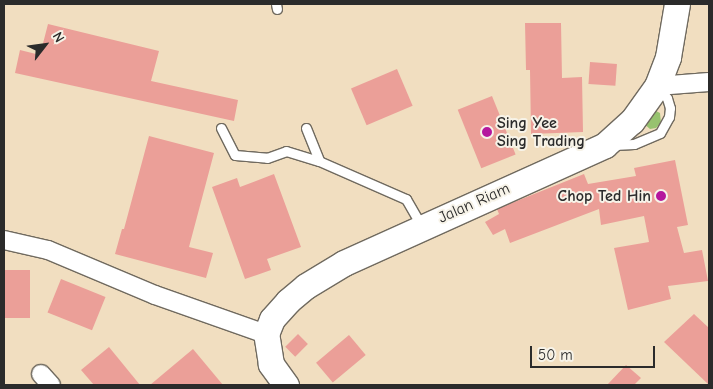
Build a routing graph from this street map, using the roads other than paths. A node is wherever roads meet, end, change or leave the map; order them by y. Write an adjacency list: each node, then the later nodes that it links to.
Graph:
1 (677, 4): 3 (street, Jalan Riam)
2 (709, 82): 3 (street)
3 (657, 86): 7 (street, Jalan Riam)
4 (221, 128): 6 (lane)
5 (306, 128): 6 (lane)
6 (319, 161): 7 (lane)
7 (422, 227): 9 (street, Jalan Riam)
8 (4, 240): 9 (street)
9 (266, 334): 10 (street)
10 (286, 385)

